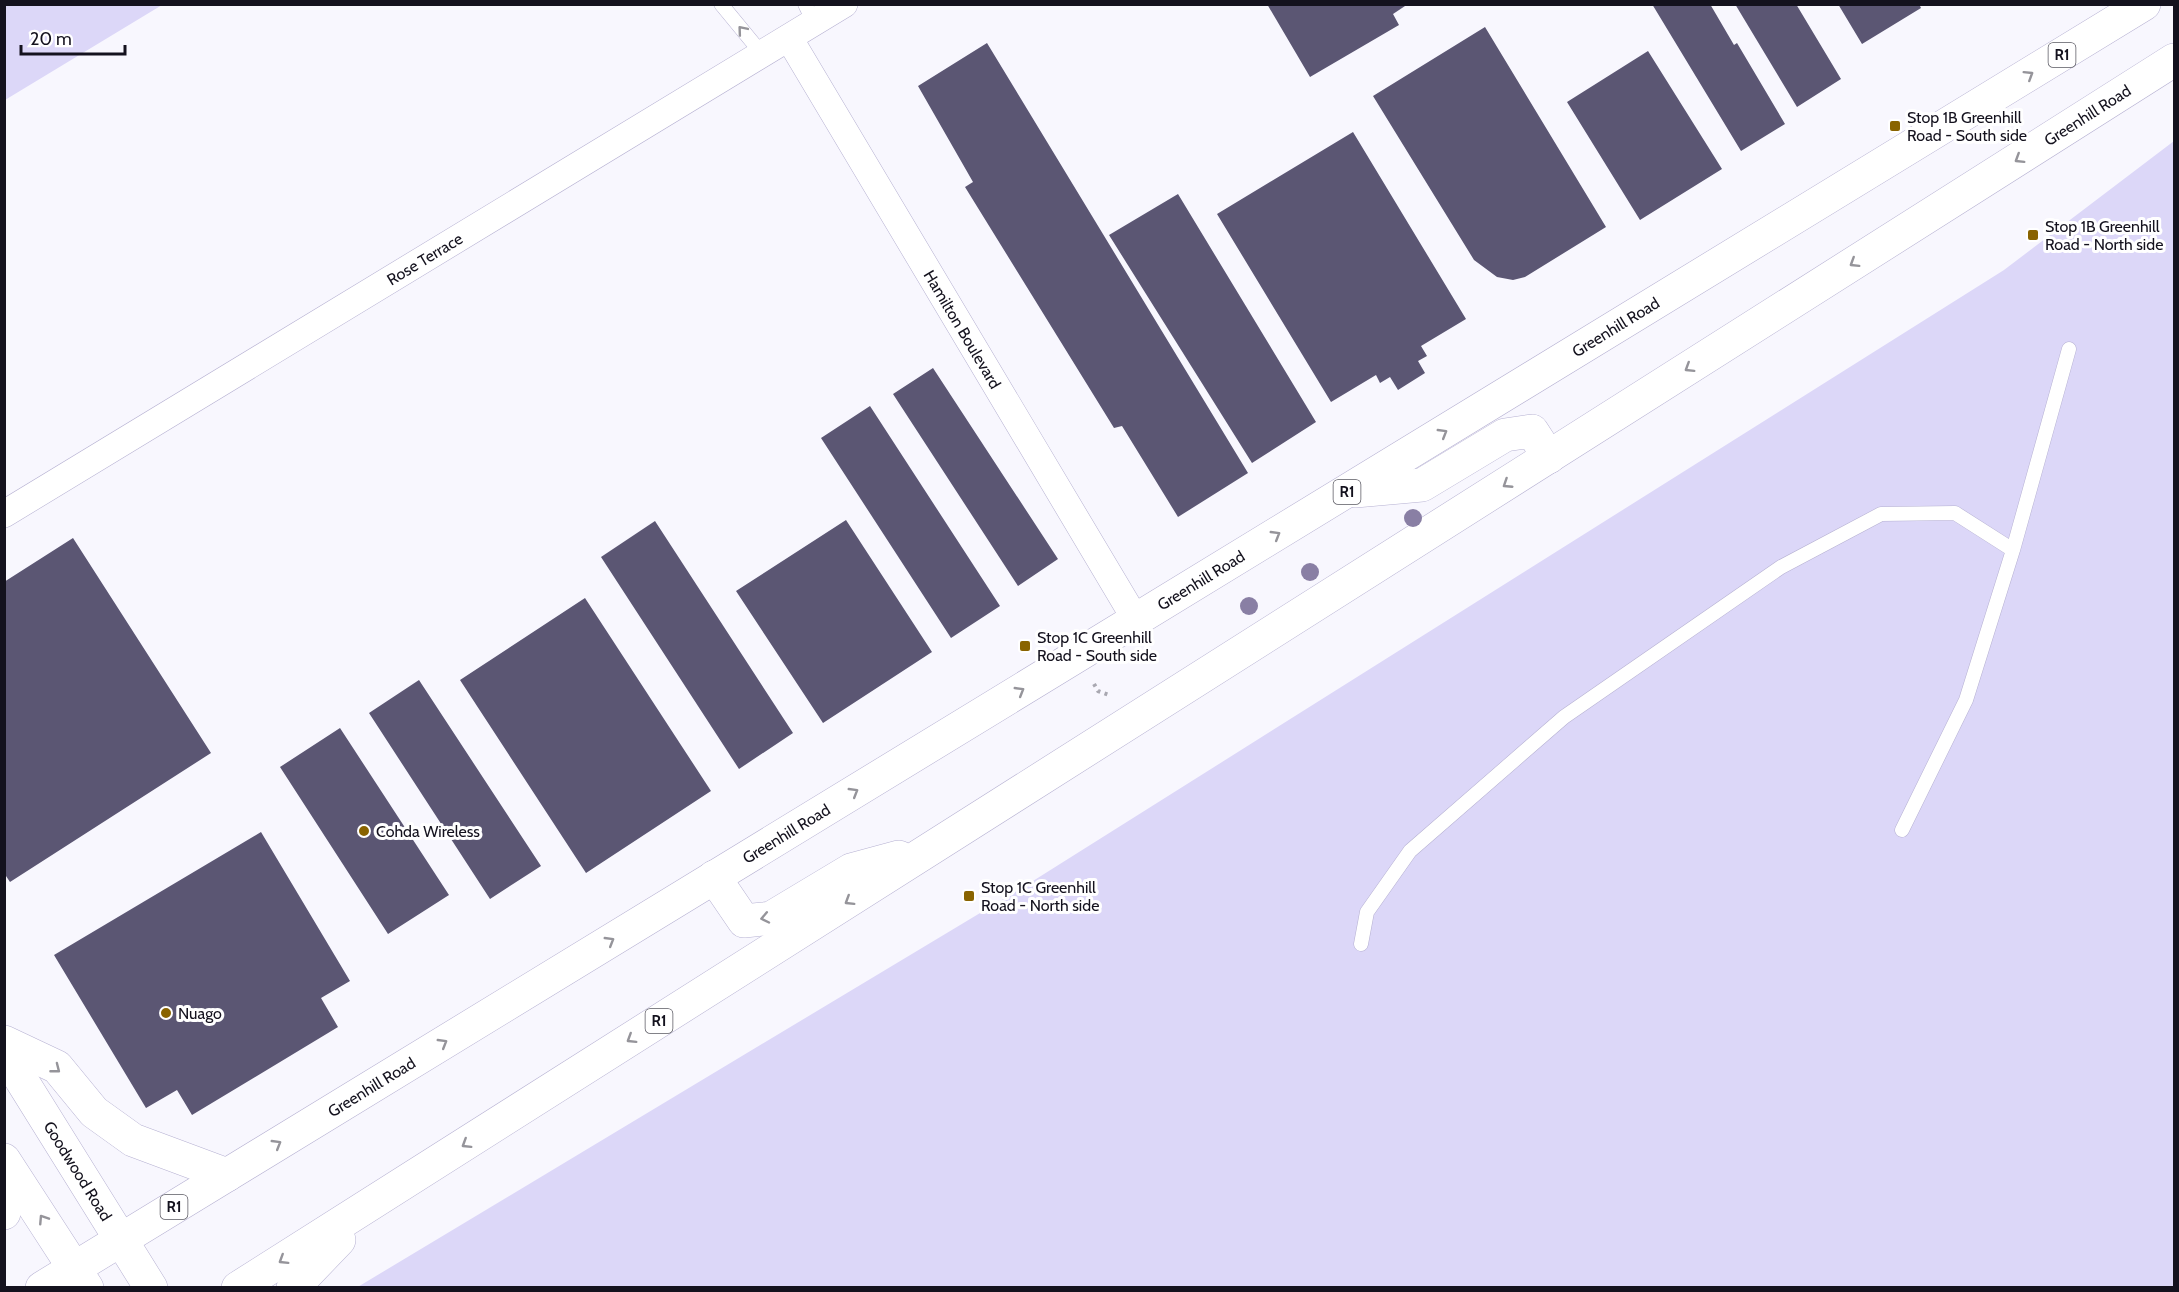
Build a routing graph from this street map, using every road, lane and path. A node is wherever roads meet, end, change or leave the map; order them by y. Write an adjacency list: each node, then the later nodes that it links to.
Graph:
1 (721, 4): 6 (lane, one-way to 1)
2 (844, 4): 4 (street, Rose Terrace)
3 (2144, 4): 10 (main road, Greenhill Road / R1, one-way to 3)
4 (810, 14): 5 (street, Rose Terrace)
5 (789, 38): 6 (street, Rose Terrace); 13 (street, Hamilton Boulevard)
6 (763, 55): 11 (street, Rose Terrace)
7 (2175, 60): 9 (main road, Greenhill Road / R1, one-way to 9)
8 (2069, 348): 12 (lane)
9 (1549, 457): 10 (main road); 15 (main road, Greenhill Road / R1, one-way to 15)
10 (1347, 491): 13 (main road, Greenhill Road / R1, one-way to 10)
11 (4, 514)
12 (2013, 550): 14 (lane); 17 (lane)
13 (1136, 620): 16 (main road, Greenhill Road / R1, one-way to 13)
14 (1902, 830)
15 (933, 847): 16 (main road, one-way to 16); 23 (main road, Greenhill Road / R1, one-way to 23)
16 (714, 877): 21 (main road, Greenhill Road / R1, one-way to 16)
17 (1360, 944)
18 (4, 1042): 21 (main road, one-way to 21)
19 (4, 1052): 25 (main road, Goodwood Road)
20 (4, 1160): 26 (main road, one-way to 20)
21 (227, 1175): 25 (main road, Greenhill Road / R1)
22 (4, 1187): 24 (main road)
23 (386, 1195): 29 (main road, Greenhill Road / R1, one-way to 29); 30 (main road)
24 (4, 1213)
25 (121, 1240): 26 (main road, Greenhill Road / R1); 28 (main road, Goodwood Road)
26 (81, 1278): 27 (main road, Greenhill Road / R1)
27 (42, 1287)
28 (151, 1287)
29 (238, 1287)
30 (293, 1287)

